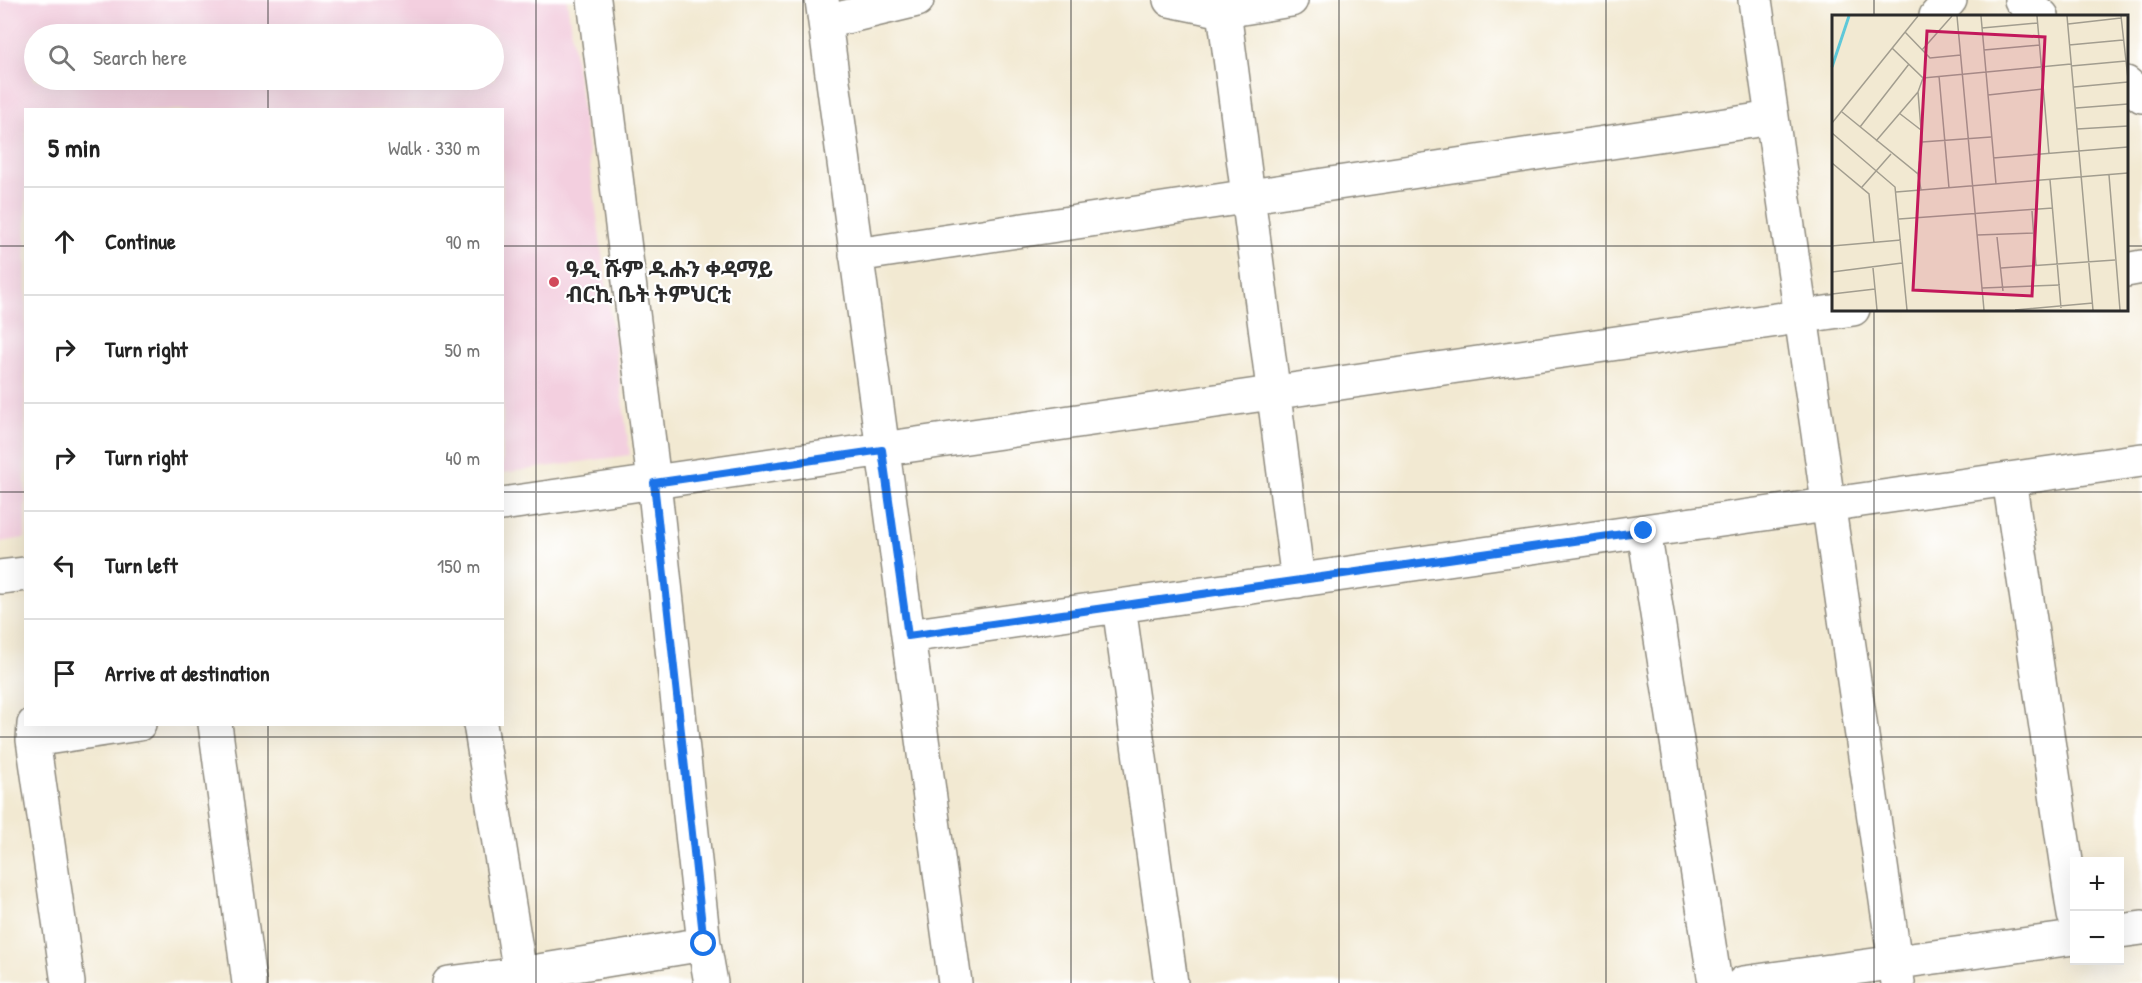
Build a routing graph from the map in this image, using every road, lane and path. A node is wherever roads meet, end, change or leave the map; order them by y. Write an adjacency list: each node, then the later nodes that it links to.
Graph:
1 (594, 0): 25 (street)
2 (916, 0): 8 (street)
3 (1170, 0): 9 (street)
4 (1291, 0): 9 (street)
5 (1755, 0): 14 (street)
6 (1950, 0): 10 (street)
7 (2020, 0): 11 (street)
8 (823, 11): 16 (street)
9 (1224, 11): 15 (street)
10 (1937, 15)
11 (2041, 15)
12 (2127, 83): 13 (street)
13 (2142, 96)
14 (1772, 118): 15 (street); 20 (street)
15 (1248, 196): 16 (street); 21 (street)
16 (856, 255): 22 (street)
17 (2142, 267): 18 (street)
18 (2127, 270)
19 (1846, 310): 20 (street)
20 (1801, 316): 21 (street); 27 (street)
21 (1274, 394): 22 (street); 31 (street)
22 (882, 450): 25 (street); 33 (street)
23 (2142, 460): 24 (street)
24 (2009, 479): 27 (street); 38 (street)
25 (654, 483): 26 (street); 42 (street)
26 (504, 504)
27 (1828, 505): 28 (street); 43 (street)
28 (1644, 531): 31 (street); 51 (street)
29 (24, 574): 30 (street)
30 (0, 577)
31 (1298, 580): 32 (street)
32 (1119, 606): 33 (street); 50 (street)
33 (908, 636): 49 (street)
34 (112, 726): 37 (street)
35 (215, 726): 46 (street)
36 (480, 726): 44 (street)
37 (33, 732): 45 (street)
38 (2073, 911)
39 (2142, 928): 40 (street)
40 (2124, 931)
41 (2070, 939): 43 (street)
42 (704, 944): 44 (street); 48 (street)
43 (1897, 972): 52 (street)
44 (520, 974): 47 (street)
45 (68, 983)
46 (249, 983)
47 (449, 983)
48 (711, 983)
49 (955, 983)
50 (1171, 983)
51 (1715, 983)
52 (1743, 983)

